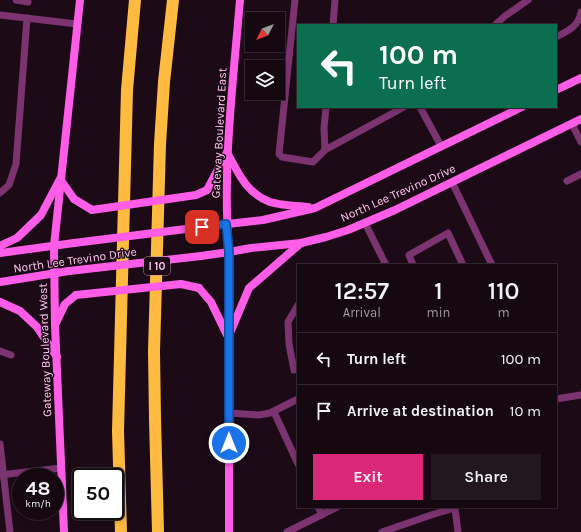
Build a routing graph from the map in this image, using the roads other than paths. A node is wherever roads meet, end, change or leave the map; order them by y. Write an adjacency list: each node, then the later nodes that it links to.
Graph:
1 (16, 0): 9 (lane)
2 (80, 0): 13 (main road, Gateway Boulevard West)
3 (135, 0): 73 (highway)
4 (173, 0): 74 (highway, I 10)
5 (240, 0): 28 (main road, Gateway Boulevard East)
6 (295, 0): 27 (lane)
7 (335, 0): 14 (lane)
8 (528, 0): 15 (lane)
9 (28, 2)
10 (581, 12): 16 (lane)
11 (0, 15): 12 (lane)
12 (28, 18): 13 (lane); 33 (lane)
13 (77, 24): 30 (main road, Gateway Boulevard West)
14 (333, 24)
15 (496, 24)
16 (557, 36)
17 (581, 78): 18 (main road)
18 (557, 90)
19 (326, 108): 27 (lane)
20 (402, 108): 27 (lane)
21 (421, 108): 26 (lane)
22 (520, 108): 26 (main road, North Lee Trevino Drive)
23 (581, 119): 24 (main road, North Lee Trevino Drive)
24 (572, 124): 25 (lane); 32 (main road, North Lee Trevino Drive)
25 (581, 142)
26 (441, 146): 34 (main road, North Lee Trevino Drive)
27 (325, 150)
28 (228, 152): 30 (main road, bridge); 34 (main road); 36 (main road, Gateway Boulevard East)
29 (581, 174): 31 (lane)
30 (60, 179): 38 (main road); 39 (main road, Gateway Boulevard West)
31 (567, 181)
32 (452, 182): 35 (main road, North Lee Trevino Drive); 45 (lane)
33 (0, 193)
34 (315, 208): 36 (main road, North Lee Trevino Drive)
35 (365, 223): 37 (main road, North Lee Trevino Drive); 42 (lane)
36 (226, 224): 39 (main road, North Lee Trevino Drive, bridge); 40 (main road, Gateway Boulevard East)
37 (301, 243): 40 (main road, North Lee Trevino Drive); 51 (main road)
38 (0, 246)
39 (54, 246): 41 (main road, North Lee Trevino Drive); 46 (main road, Gateway Boulevard West)
40 (229, 252): 46 (main road, North Lee Trevino Drive, bridge); 51 (main road, Gateway Boulevard East)
41 (0, 253)
42 (385, 264)
43 (413, 264): 44 (lane)
44 (463, 264)
45 (492, 264)
46 (54, 273): 47 (main road, North Lee Trevino Drive); 50 (main road, Gateway Boulevard West)
47 (0, 282)
48 (0, 302): 54 (main road)
49 (297, 307): 55 (lane)
50 (55, 325): 51 (main road, bridge); 54 (main road, Gateway Boulevard West)
51 (229, 337): 60 (main road, Gateway Boulevard East)
52 (0, 351): 53 (lane)
53 (10, 355)
54 (57, 357): 63 (main road, Gateway Boulevard West)
55 (297, 368)
56 (581, 395): 57 (lane)
57 (557, 399)
58 (297, 400): 59 (lane)
59 (274, 412): 60 (lane); 62 (lane)
60 (229, 413): 75 (main road, Gateway Boulevard East)
61 (0, 444): 65 (lane)
62 (297, 462)
63 (61, 468)
64 (12, 473): 65 (lane)
65 (2, 474): 71 (lane)
66 (318, 508): 69 (lane)
67 (335, 508): 69 (lane)
68 (455, 508): 77 (lane); 78 (lane)
69 (322, 515): 76 (lane)
70 (63, 520): 72 (main road, Gateway Boulevard West)
71 (10, 532)
72 (64, 532)
73 (121, 532)
74 (158, 532)
75 (231, 532)
76 (287, 532)
77 (382, 532)
78 (458, 532)

